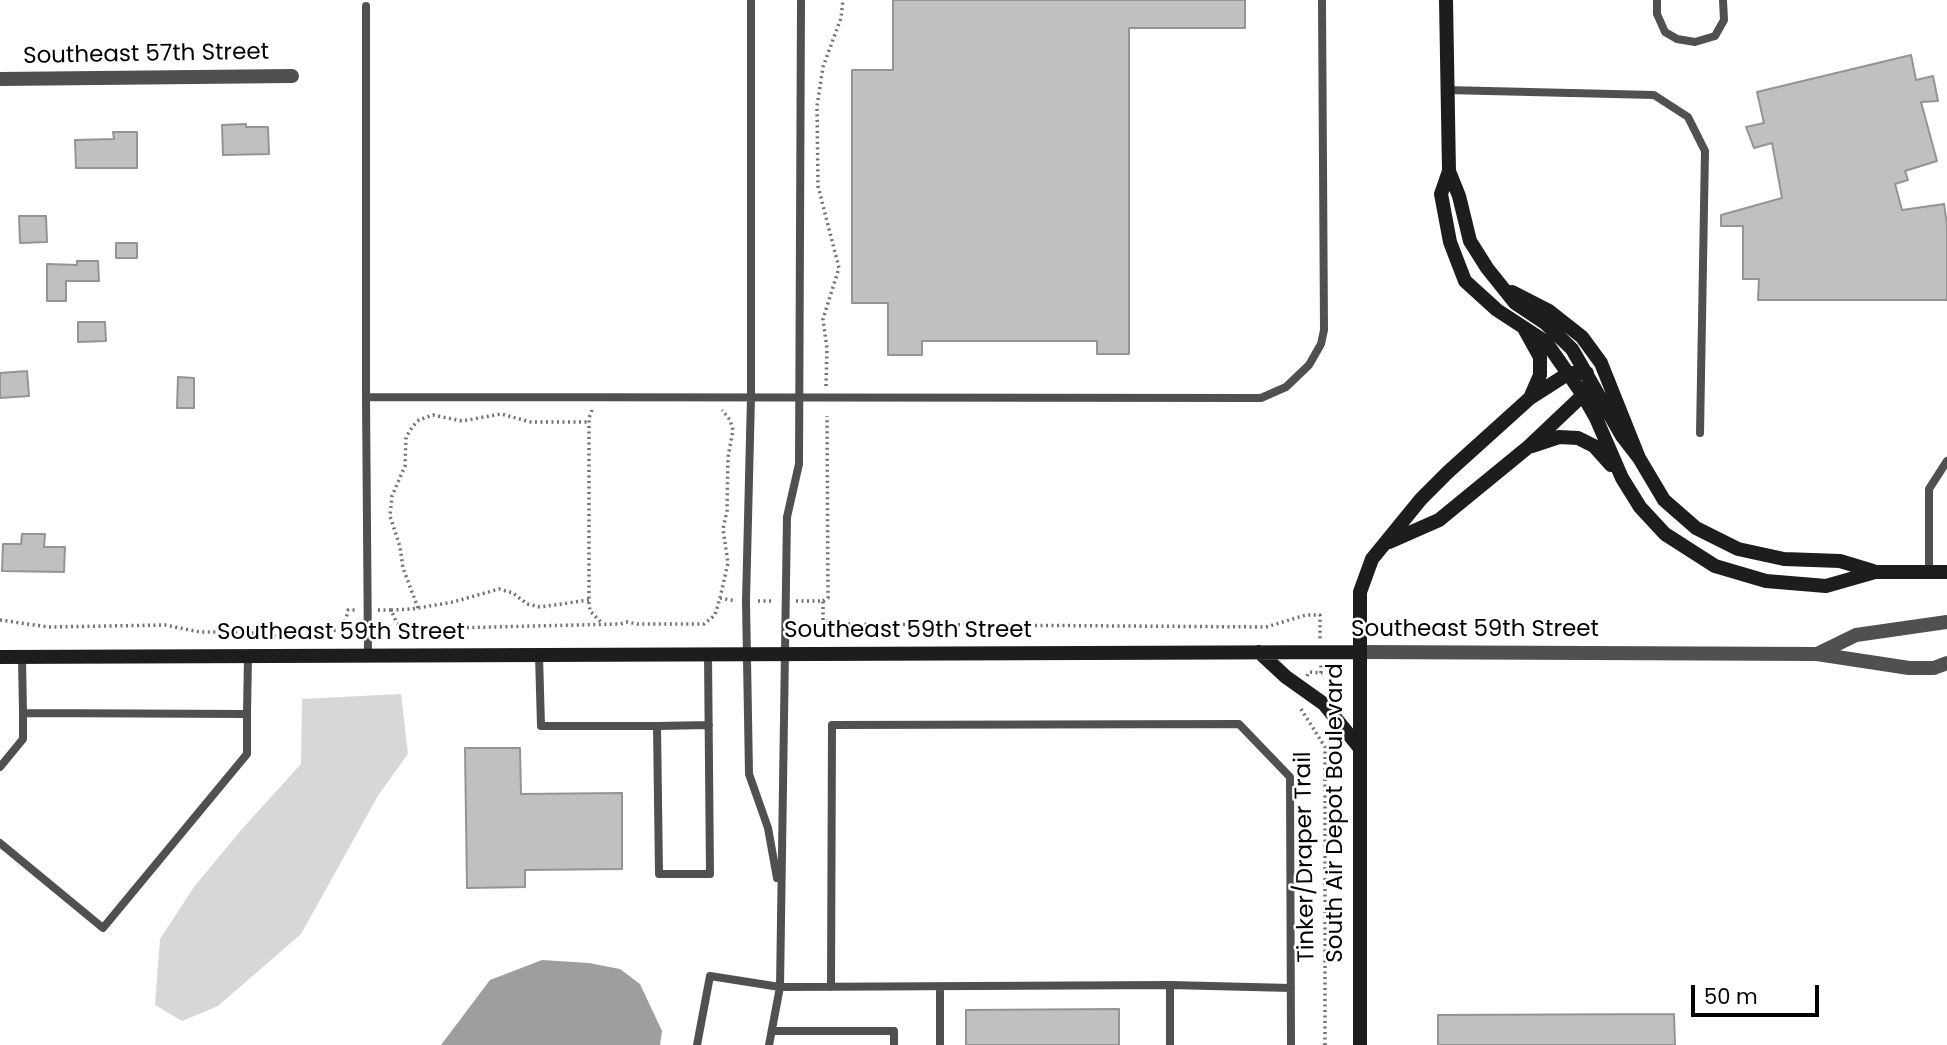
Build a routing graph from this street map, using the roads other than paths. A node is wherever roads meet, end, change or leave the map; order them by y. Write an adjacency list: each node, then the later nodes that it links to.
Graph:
1 (751, 0): 18 (lane)
2 (801, 0): 19 (lane)
3 (1322, 0): 19 (lane)
4 (1446, 0): 10 (main road)
5 (1657, 0): 6 (lane)
6 (1723, 0)
7 (366, 6): 17 (lane)
8 (292, 76): 9 (street, Southeast 57th Street)
9 (0, 79)
10 (1446, 90): 11 (main road); 21 (lane)
11 (1448, 171): 12 (main road); 13 (main road)
12 (1505, 288): 15 (main road); 23 (main road)
13 (1523, 326): 14 (main road); 20 (main road)
14 (1569, 373): 15 (main road); 16 (main road); 20 (main road, South Air Depot Boulevard)
15 (1587, 373): 16 (main road); 23 (main road)
16 (1583, 395): 22 (main road); 25 (main road)
17 (366, 397): 18 (lane); 39 (lane)
18 (751, 397): 19 (lane); 37 (lane)
19 (799, 397): 33 (lane)
20 (1530, 398): 26 (main road, South Air Depot Boulevard)
21 (1700, 433)
22 (1527, 448): 25 (main road); 26 (main road)
23 (1637, 452): 28 (main road)
24 (1947, 461): 27 (lane)
25 (1622, 478): 28 (main road)
26 (1384, 544): 32 (main road, South Air Depot Boulevard)
27 (1929, 571): 28 (main road); 29 (main road)
28 (1875, 572)
29 (1947, 572)
30 (1947, 622): 34 (street, Southeast 59th Street)
31 (1259, 652): 32 (main road, Southeast 59th Street); 33 (main road, Southeast 59th Street); 47 (main road)
32 (1358, 652): 34 (street, Southeast 59th Street); 47 (main road, South Air Depot Boulevard)
33 (786, 654): 37 (main road, Southeast 59th Street); 50 (lane)
34 (1817, 654): 42 (street, Southeast 59th Street)
35 (539, 655): 36 (main road, Southeast 59th Street); 39 (main road, Southeast 59th Street); 46 (lane)
36 (708, 655): 37 (main road, Southeast 59th Street); 45 (lane)
37 (747, 655): 50 (lane)
38 (248, 656): 39 (main road, Southeast 59th Street); 41 (main road, Southeast 59th Street); 44 (lane)
39 (368, 656)
40 (0, 657): 41 (main road, Southeast 59th Street)
41 (22, 657): 43 (lane)
42 (1947, 663)
43 (23, 713): 44 (lane); 48 (lane)
44 (247, 714): 49 (lane)
45 (709, 725): 46 (lane); 46 (lane)
46 (657, 726)
47 (1359, 747): 63 (main road, South Air Depot Boulevard)
48 (0, 767)
49 (0, 843)
50 (780, 896): 54 (lane)
51 (1170, 985): 53 (lane); 55 (lane); 61 (lane)
52 (831, 987): 53 (lane); 54 (lane); 55 (lane)
53 (940, 987): 60 (lane)
54 (780, 988): 56 (lane); 57 (lane)
55 (1291, 988): 62 (lane)
56 (772, 1031): 58 (lane); 59 (lane)
57 (697, 1045)
58 (769, 1045)
59 (894, 1045)
60 (940, 1045)
61 (1170, 1045)
62 (1291, 1045)
63 (1360, 1045)

